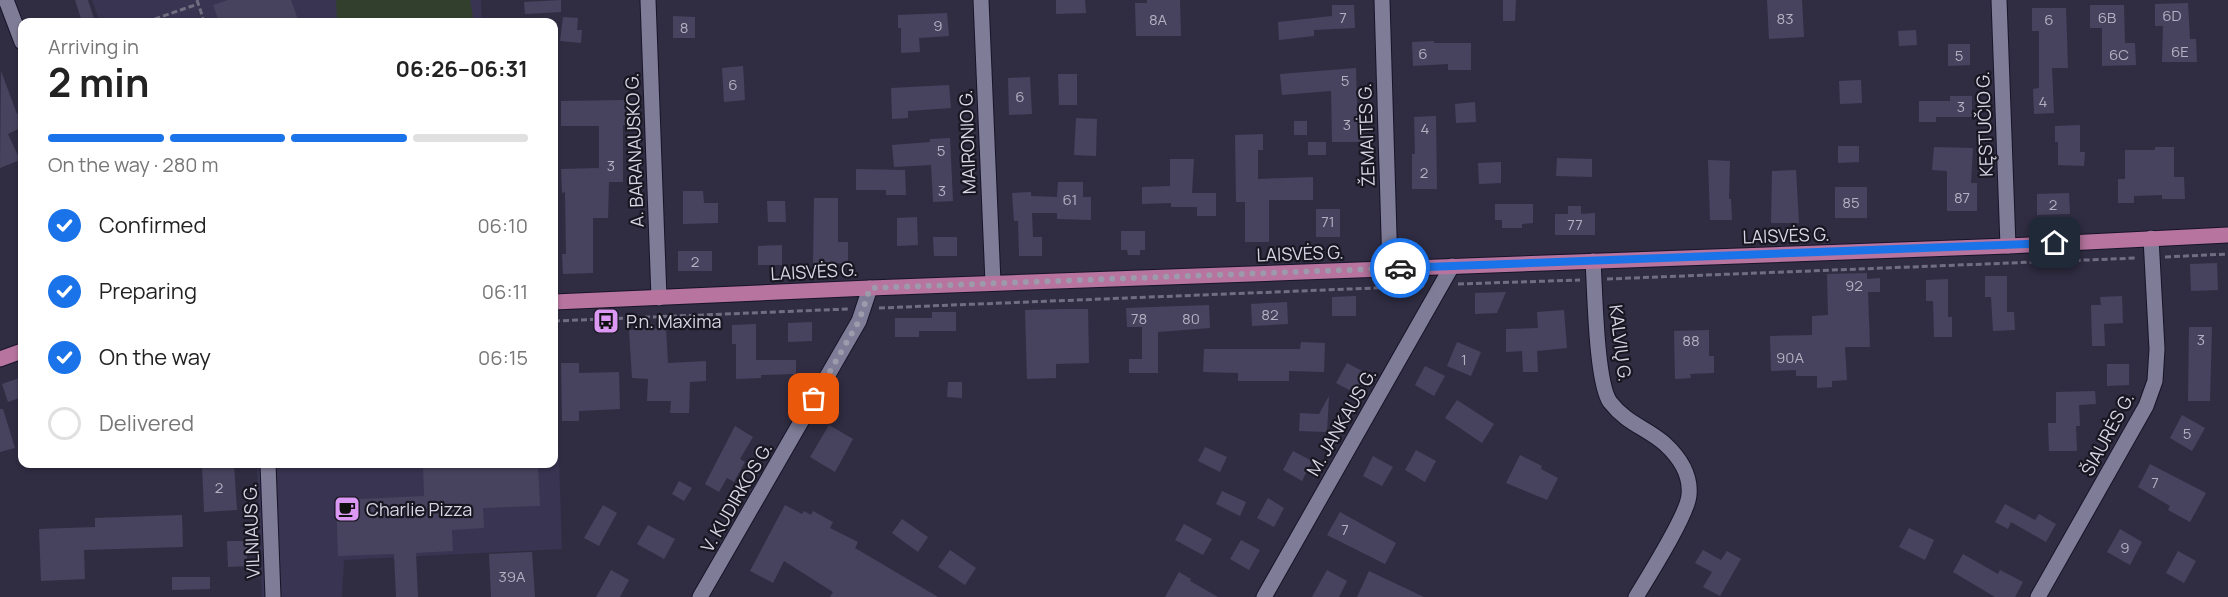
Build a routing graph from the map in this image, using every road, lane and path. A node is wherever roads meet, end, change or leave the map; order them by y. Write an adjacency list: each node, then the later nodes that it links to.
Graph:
1 (6, 0): 9 (street)
2 (648, 0): 22 (street, A. BARANAUSKO G.)
3 (981, 0): 19 (street, MAIRONIO G.)
4 (1382, 0): 17 (street, ŽEMAITĖS G.)
5 (1999, 0): 12 (street, KĘSTUČIO G.)
6 (197, 2): 7 (path); 8 (path)
7 (156, 18)
8 (203, 18)
9 (18, 32)
10 (2228, 235): 11 (main road, LAISVĖS G.)
11 (2151, 238): 12 (main road, LAISVĖS G.); 14 (street, ŠIAURĖS G.)
12 (2008, 246): 15 (main road, LAISVĖS G.)
13 (2228, 254): 14 (path)
14 (2152, 257): 18 (path); 33 (street, ŠIAURĖS G.)
15 (1593, 261): 16 (main road, LAISVĖS G.); 18 (street, KALVIŲ G.)
16 (1452, 266): 17 (main road, LAISVĖS G.); 20 (street, M. JANKAUS G.)
17 (1390, 269): 19 (main road, LAISVĖS G.)
18 (1594, 280): 20 (path); 32 (street, KALVIŲ G.)
19 (993, 283): 21 (main road, LAISVĖS G.)
20 (1443, 284): 24 (path); 31 (street, M. JANKAUS G.)
21 (870, 288): 22 (main road, LAISVĖS G.); 24 (street, V. KUDIRKOS G.)
22 (659, 298): 23 (main road, LAISVĖS G.)
23 (558, 302)
24 (864, 309): 25 (path); 30 (street, V. KUDIRKOS G.)
25 (558, 321)
26 (18, 352): 27 (main road)
27 (0, 359)
28 (268, 468): 29 (street, VILNIAUS G.)
29 (273, 597)
30 (700, 597)
31 (1264, 597)
32 (1636, 597)
33 (2038, 597)

